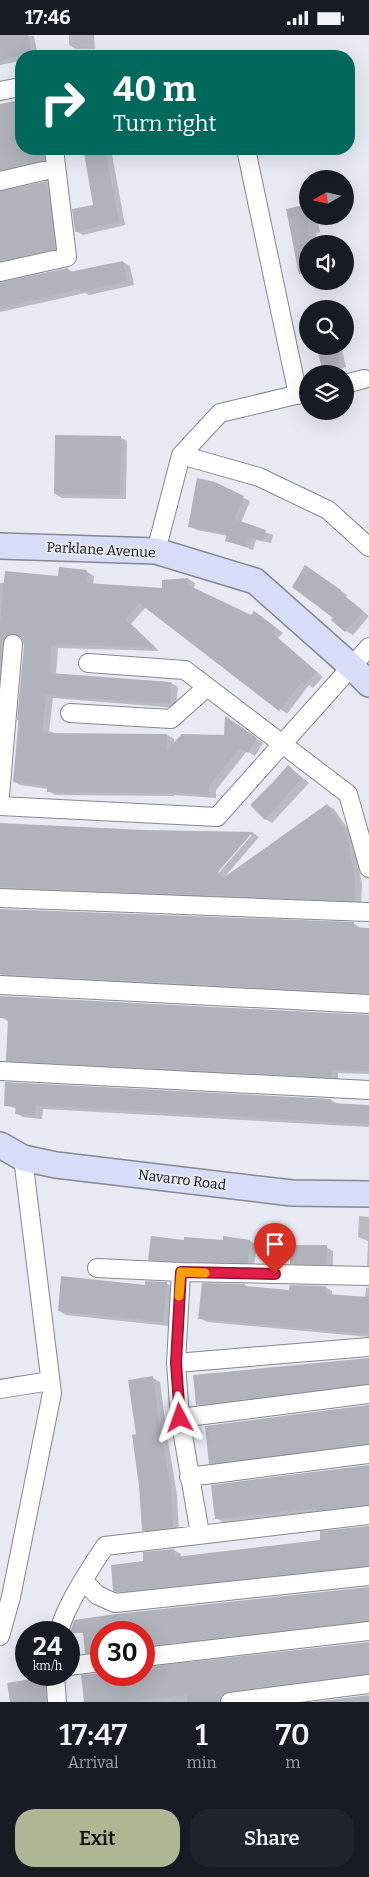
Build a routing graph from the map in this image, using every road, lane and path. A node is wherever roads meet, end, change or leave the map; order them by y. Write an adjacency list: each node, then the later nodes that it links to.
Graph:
1 (15, 88): 2 (street)
2 (0, 91)
3 (55, 155): 5 (street)
4 (247, 155): 8 (street)
5 (56, 169): 6 (street); 7 (street)
6 (0, 181)
7 (0, 272)
8 (299, 376)
9 (364, 379): 10 (street)
10 (354, 382)
11 (299, 394): 12 (street)
12 (181, 455): 14 (street); 15 (street)
13 (0, 546): 15 (street, Parklane Avenue)
14 (369, 547)
15 (156, 551): 19 (street, Parklane Avenue)
16 (12, 644): 23 (street)
17 (369, 647): 19 (street)
18 (88, 663): 20 (street)
19 (361, 675): 22 (street)
20 (207, 687): 21 (street); 22 (street)
21 (70, 713)
22 (282, 744): 24 (street); 25 (street)
23 (0, 795)
24 (0, 806)
25 (369, 867)
26 (0, 898): 27 (street)
27 (369, 912)
28 (0, 985): 29 (street)
29 (369, 1004)
30 (0, 1071): 31 (street)
31 (369, 1090)
32 (0, 1145): 33 (street, Navarro Road)
33 (23, 1158): 34 (street, Navarro Road); 40 (street)
34 (369, 1194)
35 (97, 1268): 36 (street)
36 (181, 1272): 37 (street); 39 (street)
37 (369, 1276)
38 (369, 1347): 39 (street)
39 (176, 1363): 43 (street)
40 (50, 1381): 41 (street); 52 (street)
41 (0, 1389)
42 (369, 1395): 43 (street)
43 (180, 1418): 45 (street)
44 (369, 1455): 45 (street)
45 (189, 1477): 47 (street)
46 (369, 1515): 47 (street)
47 (200, 1534): 49 (street)
48 (369, 1576): 49 (street)
49 (83, 1580): 50 (street)
50 (62, 1621)
51 (369, 1631): 53 (street)
52 (0, 1637)
53 (155, 1656)
54 (369, 1685): 57 (street)
55 (56, 1686): 56 (street)
56 (57, 1702)
57 (230, 1702)

